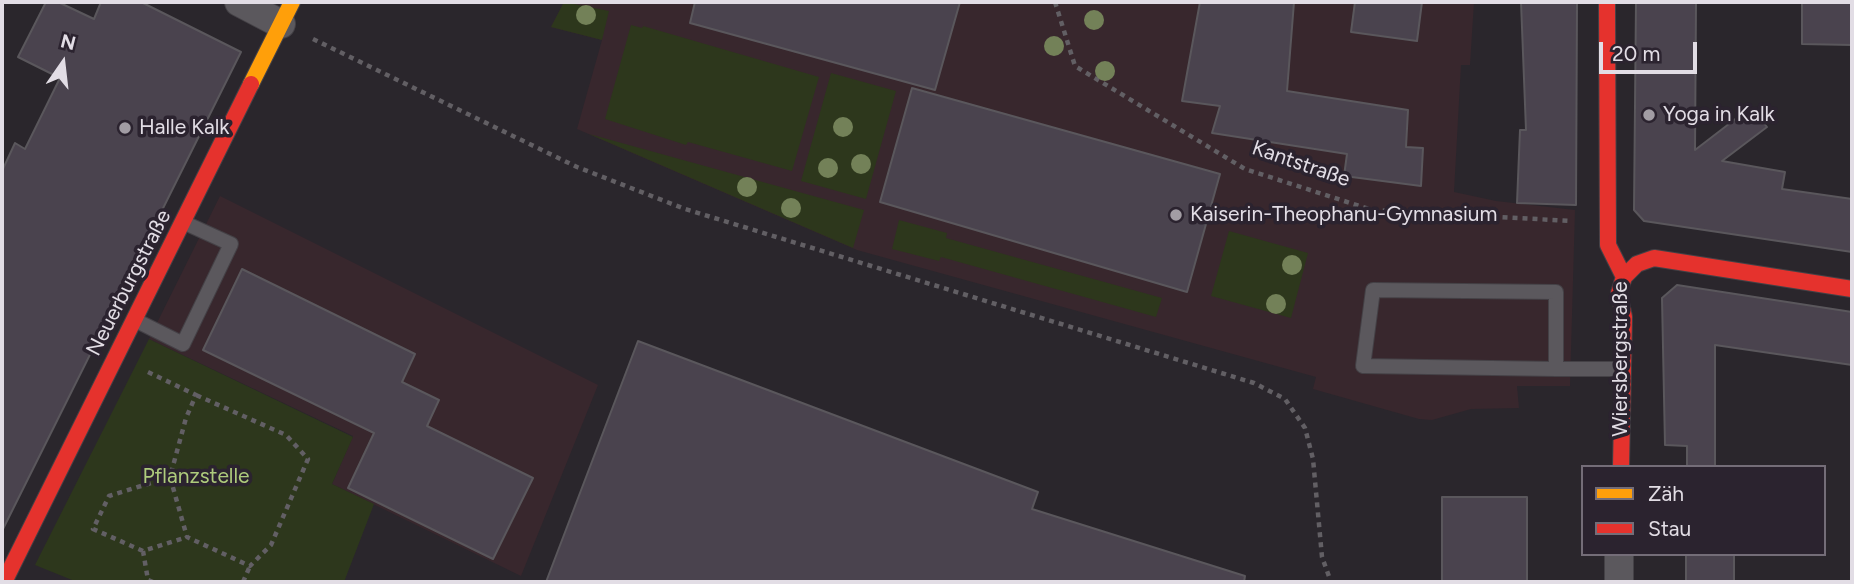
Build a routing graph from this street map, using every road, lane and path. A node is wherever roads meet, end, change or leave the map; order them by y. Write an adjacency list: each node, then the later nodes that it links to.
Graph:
1 (239, 2): 4 (street)
2 (1055, 2): 6 (path, Kantstraße)
3 (1607, 2): 6 (street, Wiersbergstraße)
4 (286, 13): 5 (street, Neuerburgstraße); 23 (path)
5 (184, 222): 9 (street, Neuerburgstraße); 9 (lane)
6 (1607, 228): 7 (street, Wiersbergstraße)
7 (1624, 277): 8 (street); 12 (street, Wiersbergstraße)
8 (1852, 289)
9 (134, 320): 10 (street, Neuerburgstraße)
10 (117, 354): 13 (path); 20 (street, Neuerburgstraße)
11 (1556, 369): 11 (lane); 12 (lane)
12 (1623, 369): 14 (street, Wiersbergstraße)
13 (196, 395): 15 (path); 19 (path)
14 (1621, 465)
15 (170, 477): 16 (path); 17 (path)
16 (187, 537): 17 (path); 19 (path)
17 (143, 551): 21 (path)
18 (1619, 556): 24 (street)
19 (250, 566): 22 (path)
20 (4, 582)
21 (153, 582)
22 (243, 582)
23 (1331, 582)
24 (1619, 582)

